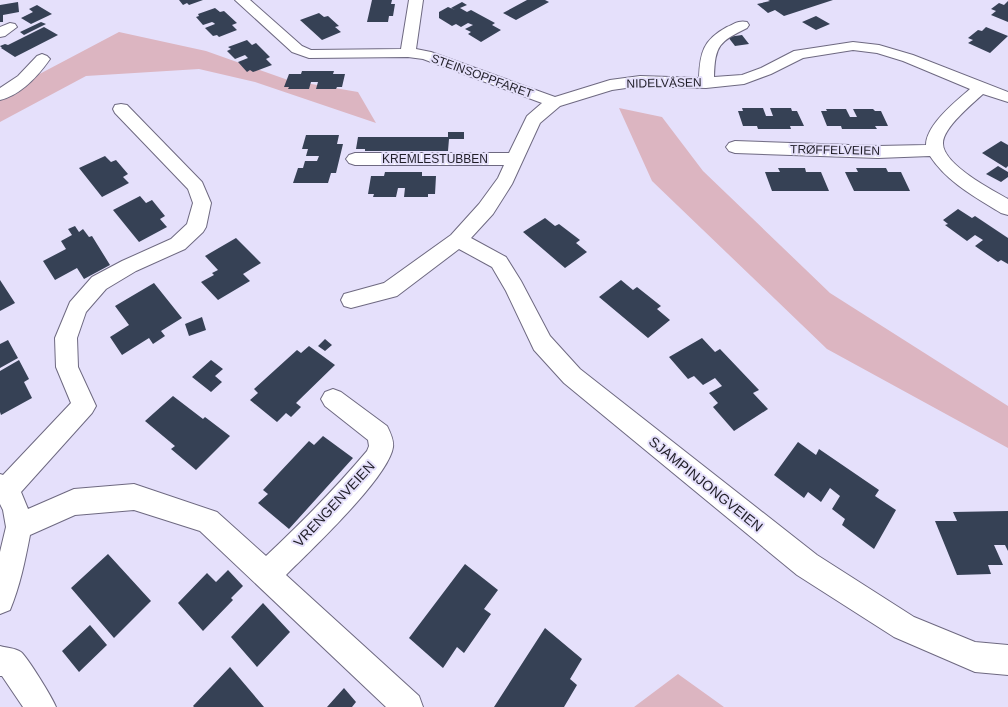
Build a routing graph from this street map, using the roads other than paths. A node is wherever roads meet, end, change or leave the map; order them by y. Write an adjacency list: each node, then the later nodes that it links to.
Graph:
1 (242, 0): 4 (street, STEINSOPPFARET)
2 (416, 0): 4 (street)
3 (742, 25): 6 (street)
4 (408, 53): 10 (street, STEINSOPPFARET)
5 (42, 59): 8 (street)
6 (706, 83): 7 (street, NIDELVÅSEN); 10 (street, NIDELVÅSEN)
7 (981, 88): 9 (street, NIDELVÅSEN); 13 (street)
8 (0, 95)
9 (1008, 97)
10 (554, 102): 14 (street, NIDELVÅSEN)
11 (121, 110): 20 (street)
12 (734, 148): 13 (street, TRØFFELVEIEN)
13 (936, 150): 16 (street)
14 (516, 159): 15 (street, KREMLESTUBBEN); 17 (street, NIDELVÅSEN)
15 (355, 160)
16 (1008, 208)
17 (458, 240): 18 (street, NIDELVÅSEN); 24 (street, SJAMPINJONGVEIEN)
18 (350, 300)
19 (333, 400): 22 (street, VRENGENVEIEN)
20 (3, 488): 21 (street)
21 (19, 527): 22 (street); 23 (street)
22 (266, 574): 27 (street)
23 (0, 600)
24 (1008, 660)
25 (0, 661): 26 (street)
26 (41, 707)
27 (408, 707)

